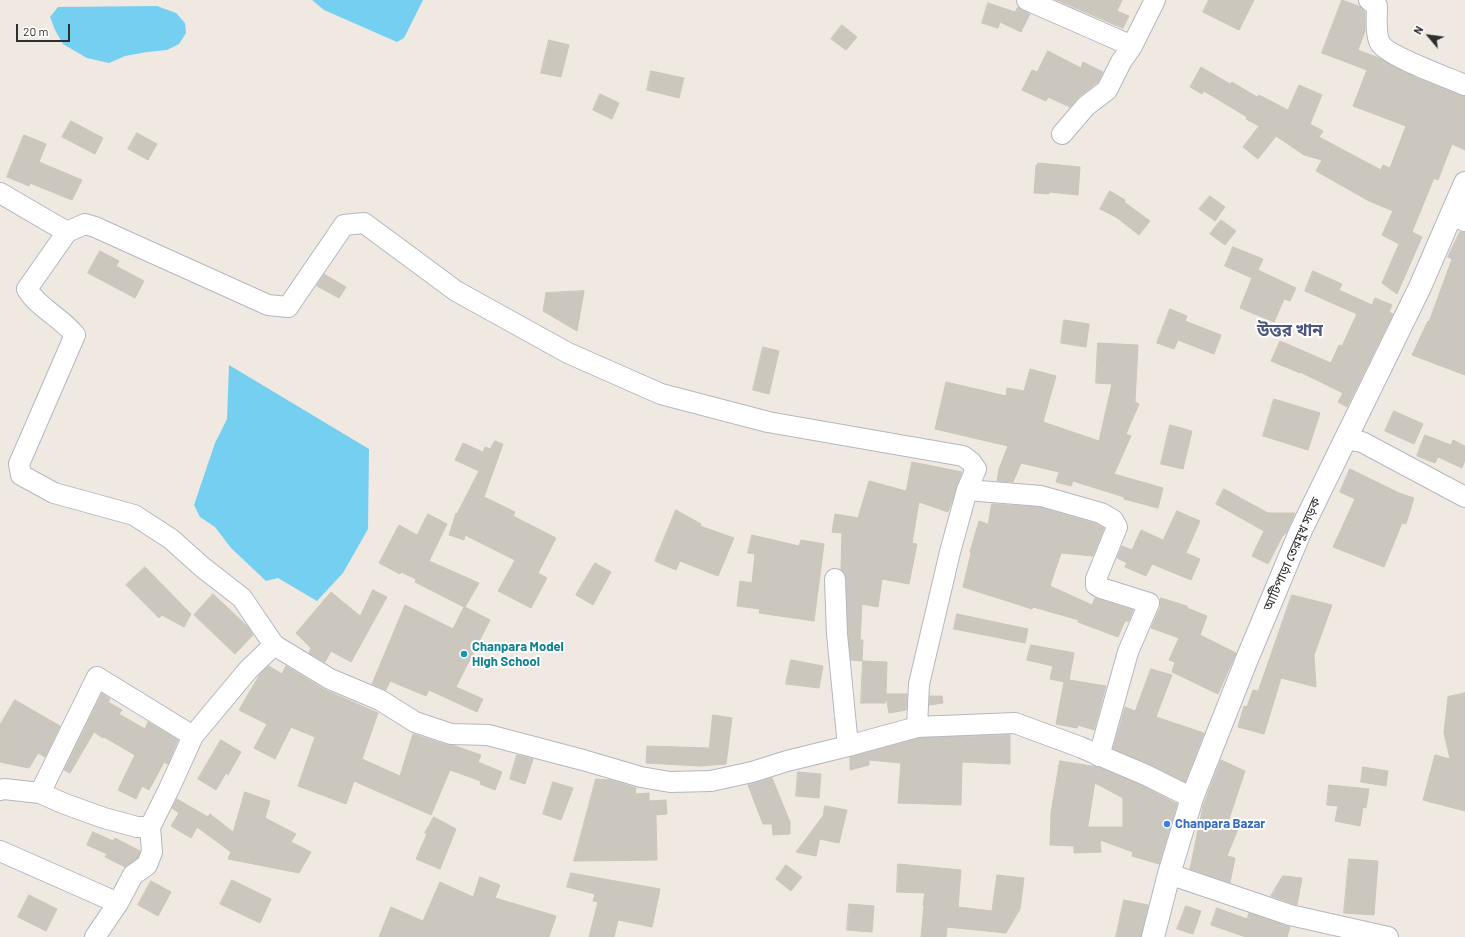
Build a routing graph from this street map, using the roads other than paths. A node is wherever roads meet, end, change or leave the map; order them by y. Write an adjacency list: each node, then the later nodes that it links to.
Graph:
1 (1027, 0): 4 (street)
2 (1155, 0): 4 (street)
3 (1369, 0): 5 (street)
4 (1132, 46): 6 (street)
5 (1465, 86)
6 (1062, 134)
7 (1465, 183): 9 (main road, আটিপাড়া তেরমুখ সড়ক)
8 (0, 193): 10 (street)
9 (1458, 218): 11 (main road, আটিপাড়া তেরমুখ সড়ক)
10 (67, 232): 12 (street); 15 (street)
11 (1345, 439): 13 (street); 22 (main road, আটিপাড়া তেরমুখ সড়ক)
12 (967, 490): 16 (street); 19 (street)
13 (1465, 497)
14 (835, 579): 18 (street)
15 (274, 645): 17 (street); 18 (street)
16 (917, 727): 18 (street); 19 (street)
17 (193, 736): 21 (street); 23 (street)
18 (848, 746)
19 (1098, 756): 22 (street)
20 (0, 790): 21 (street)
21 (40, 793): 23 (street)
22 (1192, 798): 25 (main road, আটিপাড়া তেরমুখ সড়ক)
23 (150, 827): 26 (street)
24 (0, 851): 26 (street)
25 (1169, 874): 28 (main road, আটিপাড়া তেরমুখ সড়ক); 29 (street)
26 (118, 903): 27 (street)
27 (95, 937)
28 (1153, 937)
29 (1388, 937)

